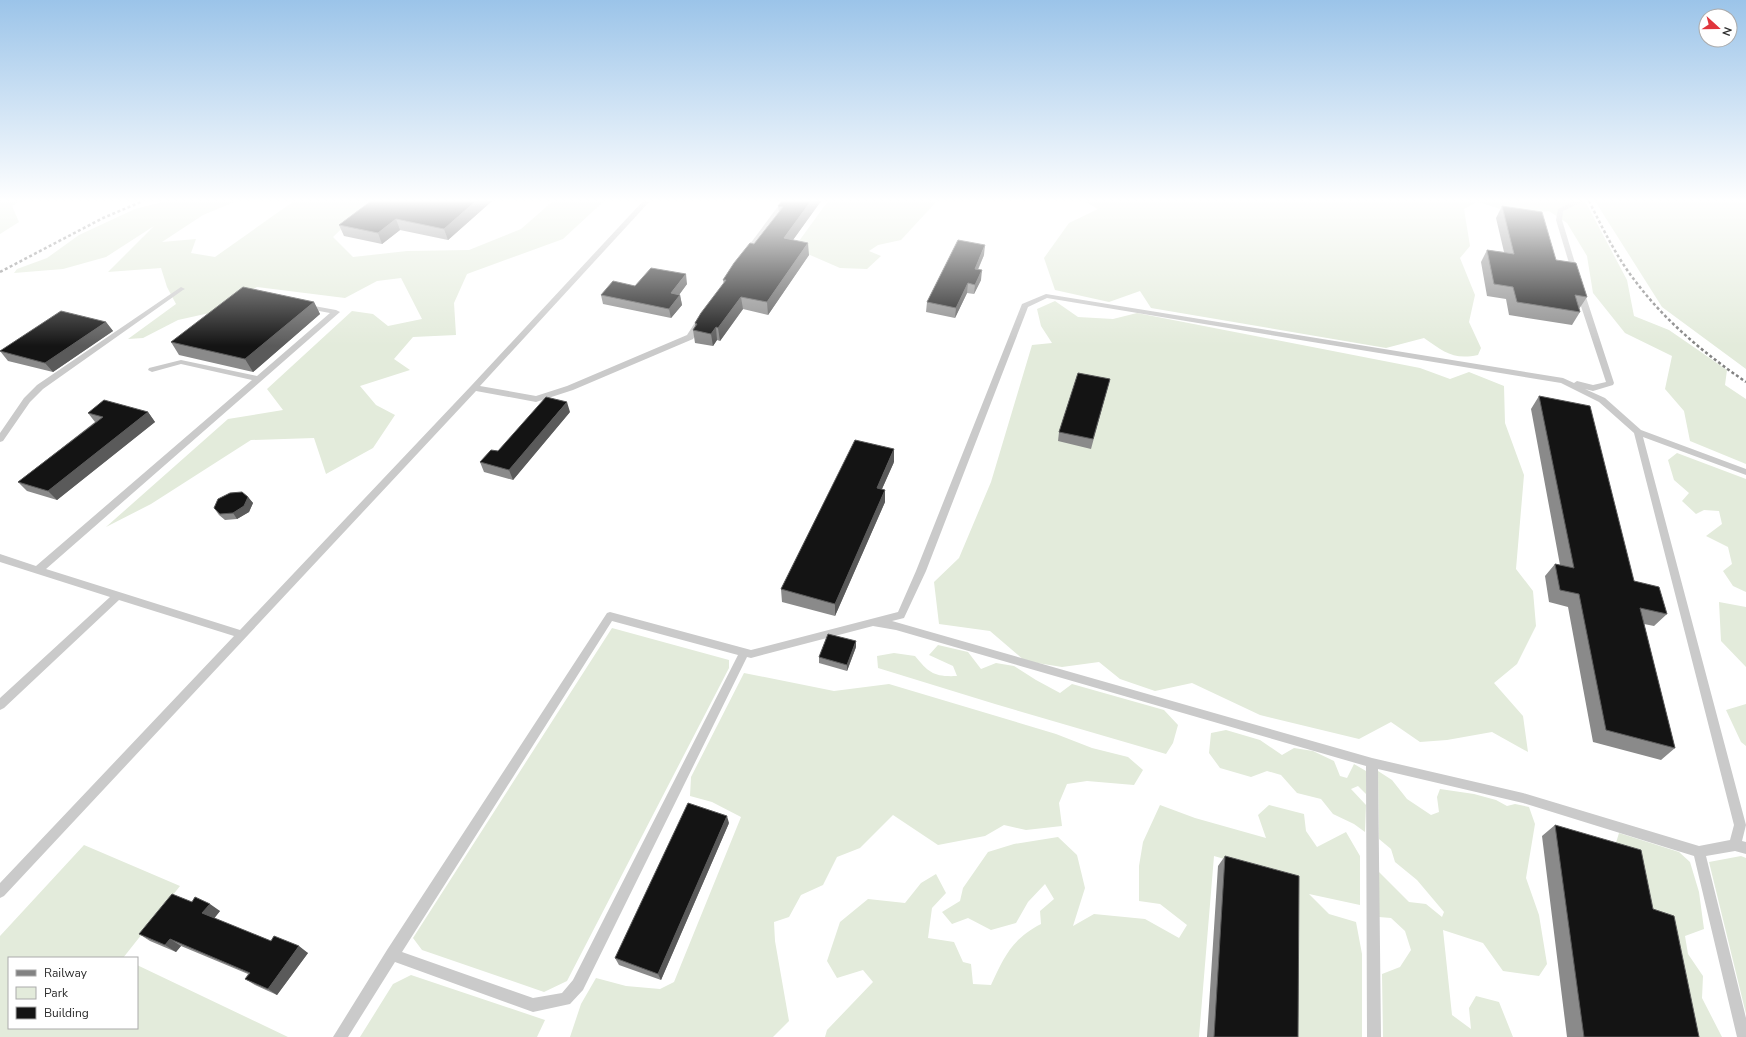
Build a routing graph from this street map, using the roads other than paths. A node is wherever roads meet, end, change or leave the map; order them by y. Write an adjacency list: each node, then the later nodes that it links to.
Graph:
1 (602, 249): 11 (lane)
2 (749, 249): 4 (lane)
3 (1568, 249): 10 (lane)
4 (740, 261)
5 (181, 289): 13 (lane)
6 (298, 304): 9 (lane)
7 (705, 315): 11 (lane)
8 (152, 370): 9 (lane)
9 (258, 379): 16 (lane)
10 (1563, 381): 12 (lane); 18 (lane)
11 (474, 388): 19 (lane)
12 (1638, 432): 14 (lane); 23 (lane)
13 (0, 439)
14 (1746, 472)
15 (0, 558): 16 (lane)
16 (38, 570): 17 (lane)
17 (118, 595): 19 (lane); 21 (lane)
18 (872, 622): 20 (lane); 22 (lane)
19 (241, 634): 25 (lane)
20 (745, 652): 26 (lane); 26 (lane)
21 (3, 700)
22 (1372, 763): 24 (lane); 28 (lane)
23 (1740, 846): 24 (lane)
24 (1699, 852): 29 (lane)
25 (0, 892)
26 (392, 955): 27 (lane)
27 (340, 1037)
28 (1374, 1037)
29 (1744, 1037)

